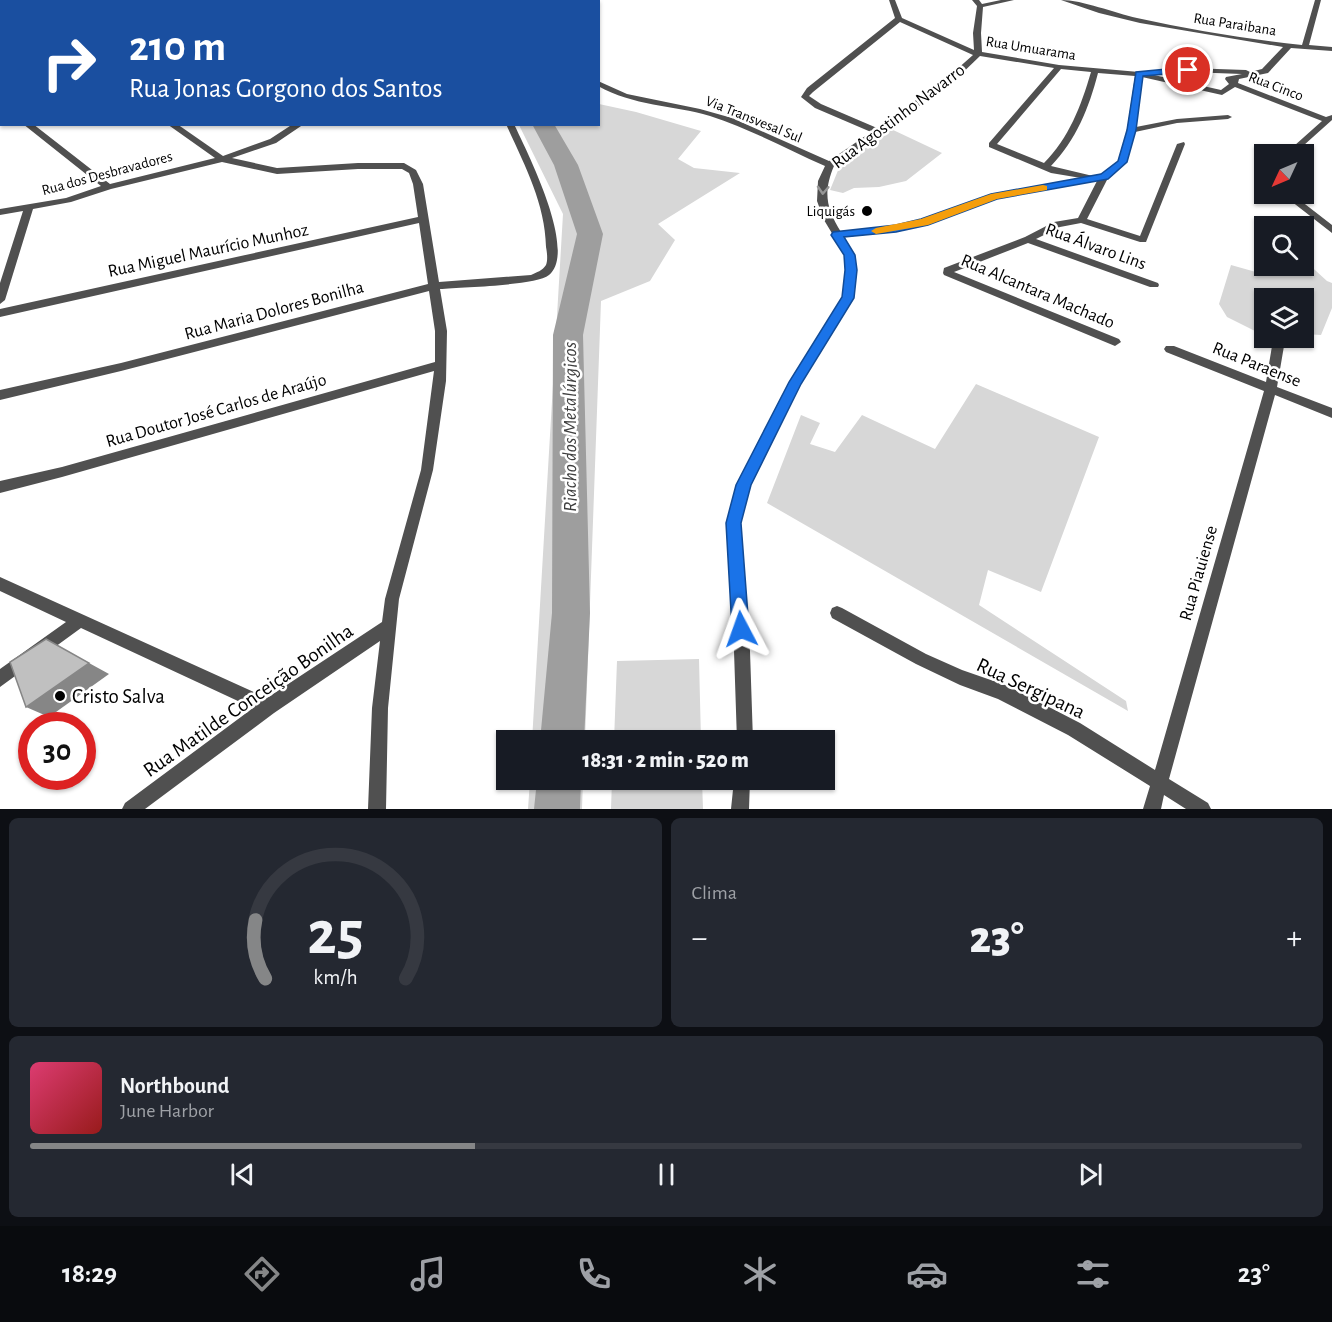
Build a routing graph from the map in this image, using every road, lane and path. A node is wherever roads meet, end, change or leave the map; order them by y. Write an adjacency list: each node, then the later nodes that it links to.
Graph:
1 (892, 0): 6 (street)
2 (1011, 0): 5 (street)
3 (1064, 0): 7 (street, Rua Paraibana)
4 (1318, 0): 8 (street)
5 (977, 3): 10 (street, Rua Agostinho Navarro)
6 (899, 20): 10 (street, Rua Umuarama); 25 (street)
7 (1288, 46): 8 (street, Rua Paraibana); 14 (street)
8 (1305, 48): 9 (street, Rua Paraibana)
9 (1332, 49)
10 (978, 54): 11 (street, Rua Umuarama); 25 (street, Rua Agostinho Navarro)
11 (1059, 67): 12 (street, Rua Umuarama); 30 (street)
12 (1095, 71): 15 (street, Rua Umuarama); 30 (street)
13 (1218, 71): 14 (street, Rua Umuarama); 15 (street, Rua Umuarama); 17 (street, Rua Cinco)
14 (1259, 73): 17 (street)
15 (1139, 74): 17 (street); 24 (street)
16 (600, 84): 29 (street, Via Transvesal Sul)
17 (1234, 84): 19 (street, Rua Cinco)
18 (1228, 117): 24 (street)
19 (1330, 118): 27 (street)
20 (30, 126): 32 (street)
21 (174, 126): 28 (street)
22 (297, 126): 28 (street, Rua dos Desbravadores)
23 (511, 126): 42 (street, Rua Maria Dolores Bonilha)
24 (1131, 130): 31 (street)
25 (876, 131): 29 (street, Rua Agostinho Navarro)
26 (1181, 144): 37 (street)
27 (1300, 144)
28 (222, 159): 32 (street, Rua dos Desbravadores); 36 (street)
29 (830, 165): 39 (street, Rua Agostinho Navarro, one-way to 39)
30 (1044, 167): 31 (street)
31 (1101, 177): 37 (street); 39 (street)
32 (108, 187): 34 (street, Rua dos Desbravadores)
33 (1300, 204): 38 (street)
34 (28, 208): 35 (street, Rua dos Desbravadores); 43 (street)
35 (0, 212)
36 (424, 219): 42 (street); 44 (street, Rua Miguel Maurício Munhoz)
37 (1081, 220): 40 (street)
38 (1332, 230)
39 (837, 235): 59 (street, Rua Agostinho Navarro)
40 (1028, 239): 41 (street, Rua Álvaro Lins); 45 (street, Rua Alcantara Machado)
41 (1154, 285)
42 (435, 286): 48 (street); 50 (street, Rua Maria Dolores Bonilha)
43 (0, 300)
44 (0, 313)
45 (1115, 342)
46 (1278, 348): 49 (street, Rua Piauiense)
47 (1170, 349): 49 (street, Rua Paraense)
48 (440, 365): 52 (street, Rua Doutor José Carlos de Araújo); 56 (street)
49 (1271, 389): 51 (street, Rua Paraense); 60 (street, Rua Piauiense)
50 (0, 395)
51 (1332, 413)
52 (0, 487)
53 (0, 584): 55 (street)
54 (837, 613): 60 (street, Rua Sergipana)
55 (80, 620): 57 (street); 58 (street)
56 (389, 626): 58 (street, Rua Matilde Conceição Bonilha); 63 (street)
57 (0, 679)
58 (268, 707): 62 (street, Rua Matilde Conceição Bonilha)
59 (745, 730)
60 (1159, 783): 65 (street, Rua Piauiense); 66 (street, Rua Sergipana)
61 (741, 790): 64 (street)
62 (134, 808)
63 (377, 809)
64 (740, 809)
65 (1152, 809)
66 (1202, 809)

